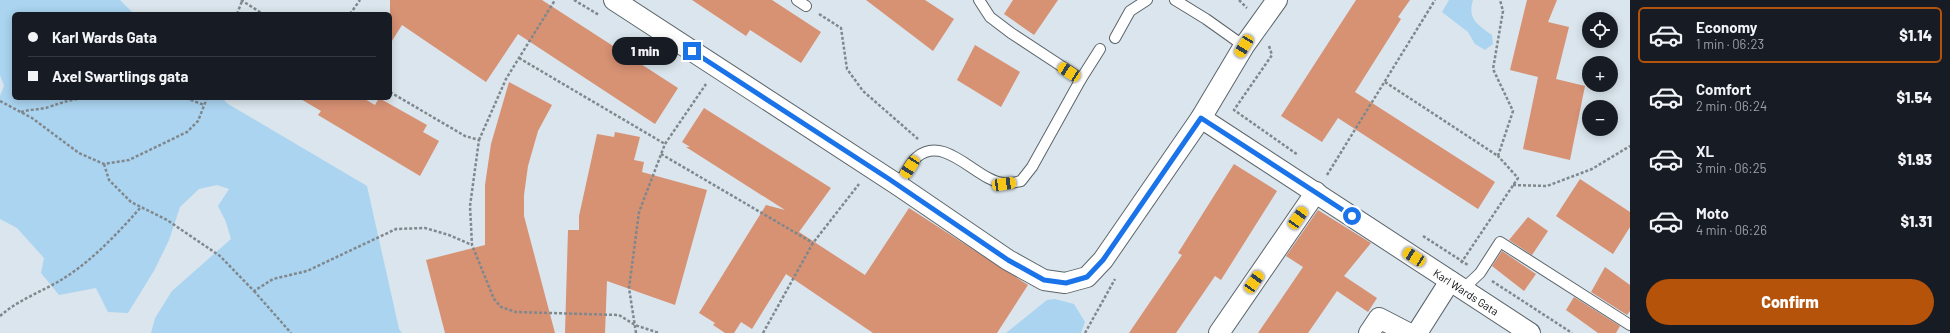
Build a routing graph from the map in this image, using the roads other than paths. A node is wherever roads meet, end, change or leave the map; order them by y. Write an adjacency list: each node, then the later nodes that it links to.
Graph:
1 (614, 0): 13 (street)
2 (796, 0): 7 (lane)
3 (979, 0): 11 (lane)
4 (1147, 0): 8 (lane)
5 (1175, 0): 9 (lane)
6 (1276, 0): 9 (street)
7 (806, 6)
8 (1115, 38)
9 (1244, 46): 12 (street)
10 (1100, 49): 11 (lane)
11 (1081, 79): 13 (lane)
12 (1201, 118): 13 (street); 14 (street, Karl Wards Gata)
13 (898, 185)
14 (1316, 192): 15 (street, Karl Wards Gata); 17 (street)
15 (1457, 285): 16 (lane); 20 (street); 21 (street, Karl Wards Gata)
16 (1630, 325)
17 (1219, 333)
18 (1369, 333): 19 (street)
19 (1408, 333)
20 (1417, 333)
21 (1530, 333)

